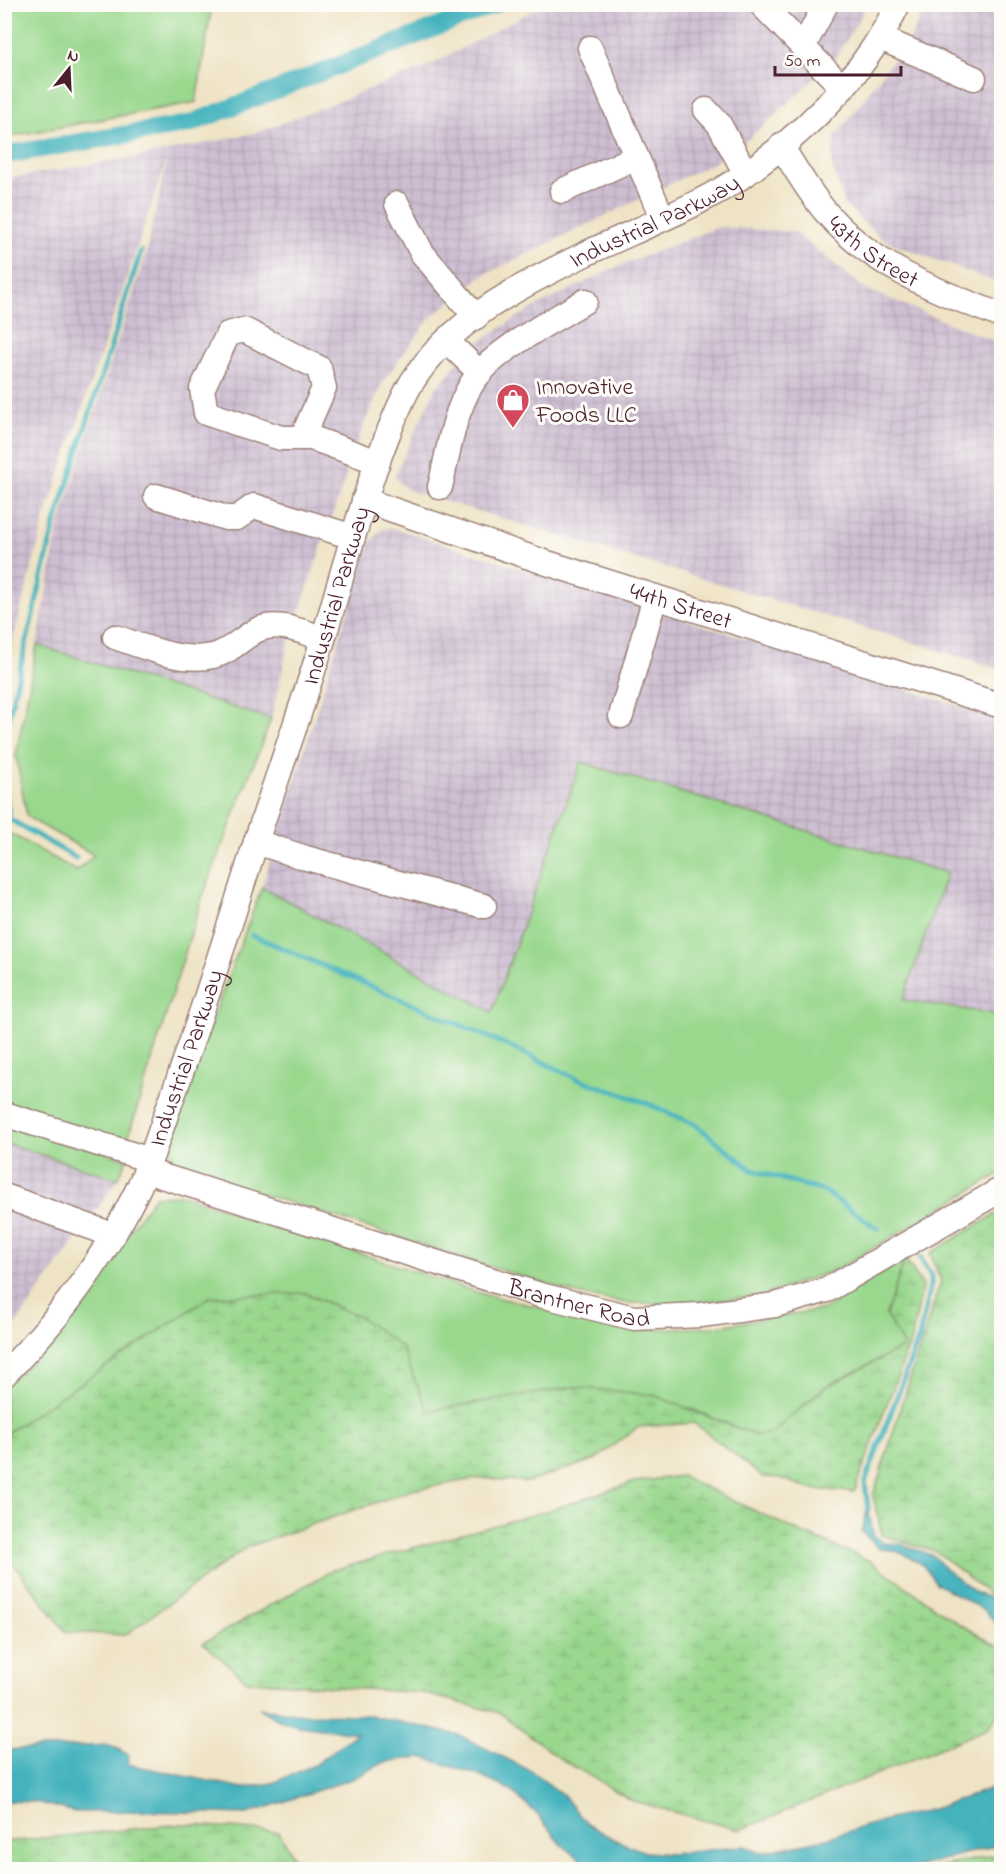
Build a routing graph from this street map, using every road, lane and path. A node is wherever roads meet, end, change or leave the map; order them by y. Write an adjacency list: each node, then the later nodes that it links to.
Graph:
1 (761, 4): 5 (street)
2 (825, 4): 5 (street)
3 (898, 4): 4 (street, Industrial Parkway)
4 (880, 38): 7 (street); 8 (street, Industrial Parkway)
5 (803, 47): 8 (street)
6 (590, 48): 11 (street)
7 (974, 78)
8 (843, 88): 10 (street, Industrial Parkway)
9 (706, 110): 12 (street)
10 (782, 146): 12 (street, Industrial Parkway); 17 (street, 43th Street)
11 (636, 157): 13 (street); 15 (street)
12 (746, 174): 15 (street, Industrial Parkway)
13 (562, 191)
14 (397, 204): 18 (street)
15 (662, 217): 18 (street, Industrial Parkway)
16 (585, 301): 20 (street)
17 (1002, 316)
18 (476, 317): 19 (street, Industrial Parkway)
19 (447, 341): 20 (street); 22 (street, Industrial Parkway)
20 (480, 373): 23 (street)
21 (302, 438): 21 (street); 22 (street)
22 (378, 462): 25 (street, Industrial Parkway)
23 (440, 487)
24 (156, 496): 26 (street)
25 (364, 500): 26 (street, Industrial Parkway); 27 (street, 44th Street)
26 (353, 537): 29 (street, Industrial Parkway)
27 (655, 597): 30 (street, 44th Street); 31 (street)
28 (115, 637): 29 (street)
29 (323, 638): 32 (street, Industrial Parkway)
30 (1002, 706)
31 (621, 716)
32 (256, 842): 33 (street); 35 (street, Industrial Parkway)
33 (484, 906)
34 (4, 1114): 35 (street, Brantner Road)
35 (148, 1166): 36 (street, Brantner Road); 38 (street, Industrial Parkway)
36 (1002, 1189)
37 (4, 1196): 38 (street)
38 (113, 1235): 39 (street, Industrial Parkway)
39 (4, 1375)

